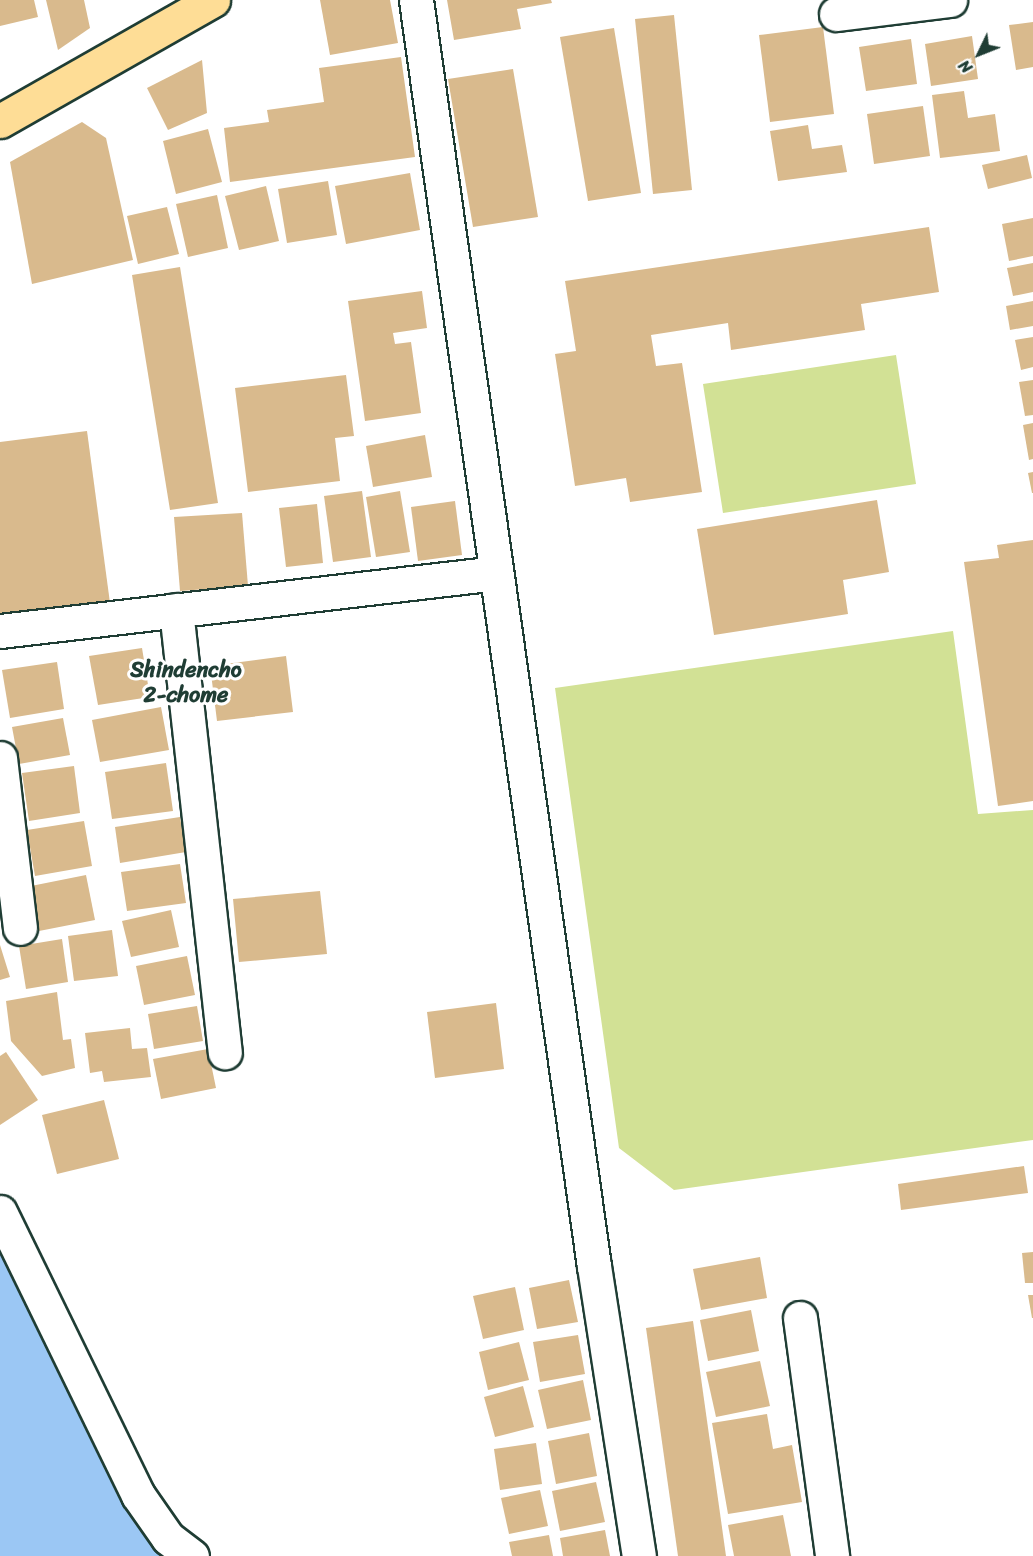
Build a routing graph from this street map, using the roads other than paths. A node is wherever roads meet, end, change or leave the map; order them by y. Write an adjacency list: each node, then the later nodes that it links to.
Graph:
1 (416, 0): 6 (street)
2 (950, 0): 4 (street)
3 (205, 3): 5 (highway)
4 (836, 14)
5 (0, 121)
6 (497, 573): 7 (street); 15 (street)
7 (176, 610): 8 (street); 11 (street)
8 (0, 631)
9 (0, 758): 10 (street)
10 (20, 928)
11 (225, 1052)
12 (0, 1212): 14 (street)
13 (800, 1318): 16 (street)
14 (192, 1556)
15 (639, 1556)
16 (832, 1556)

